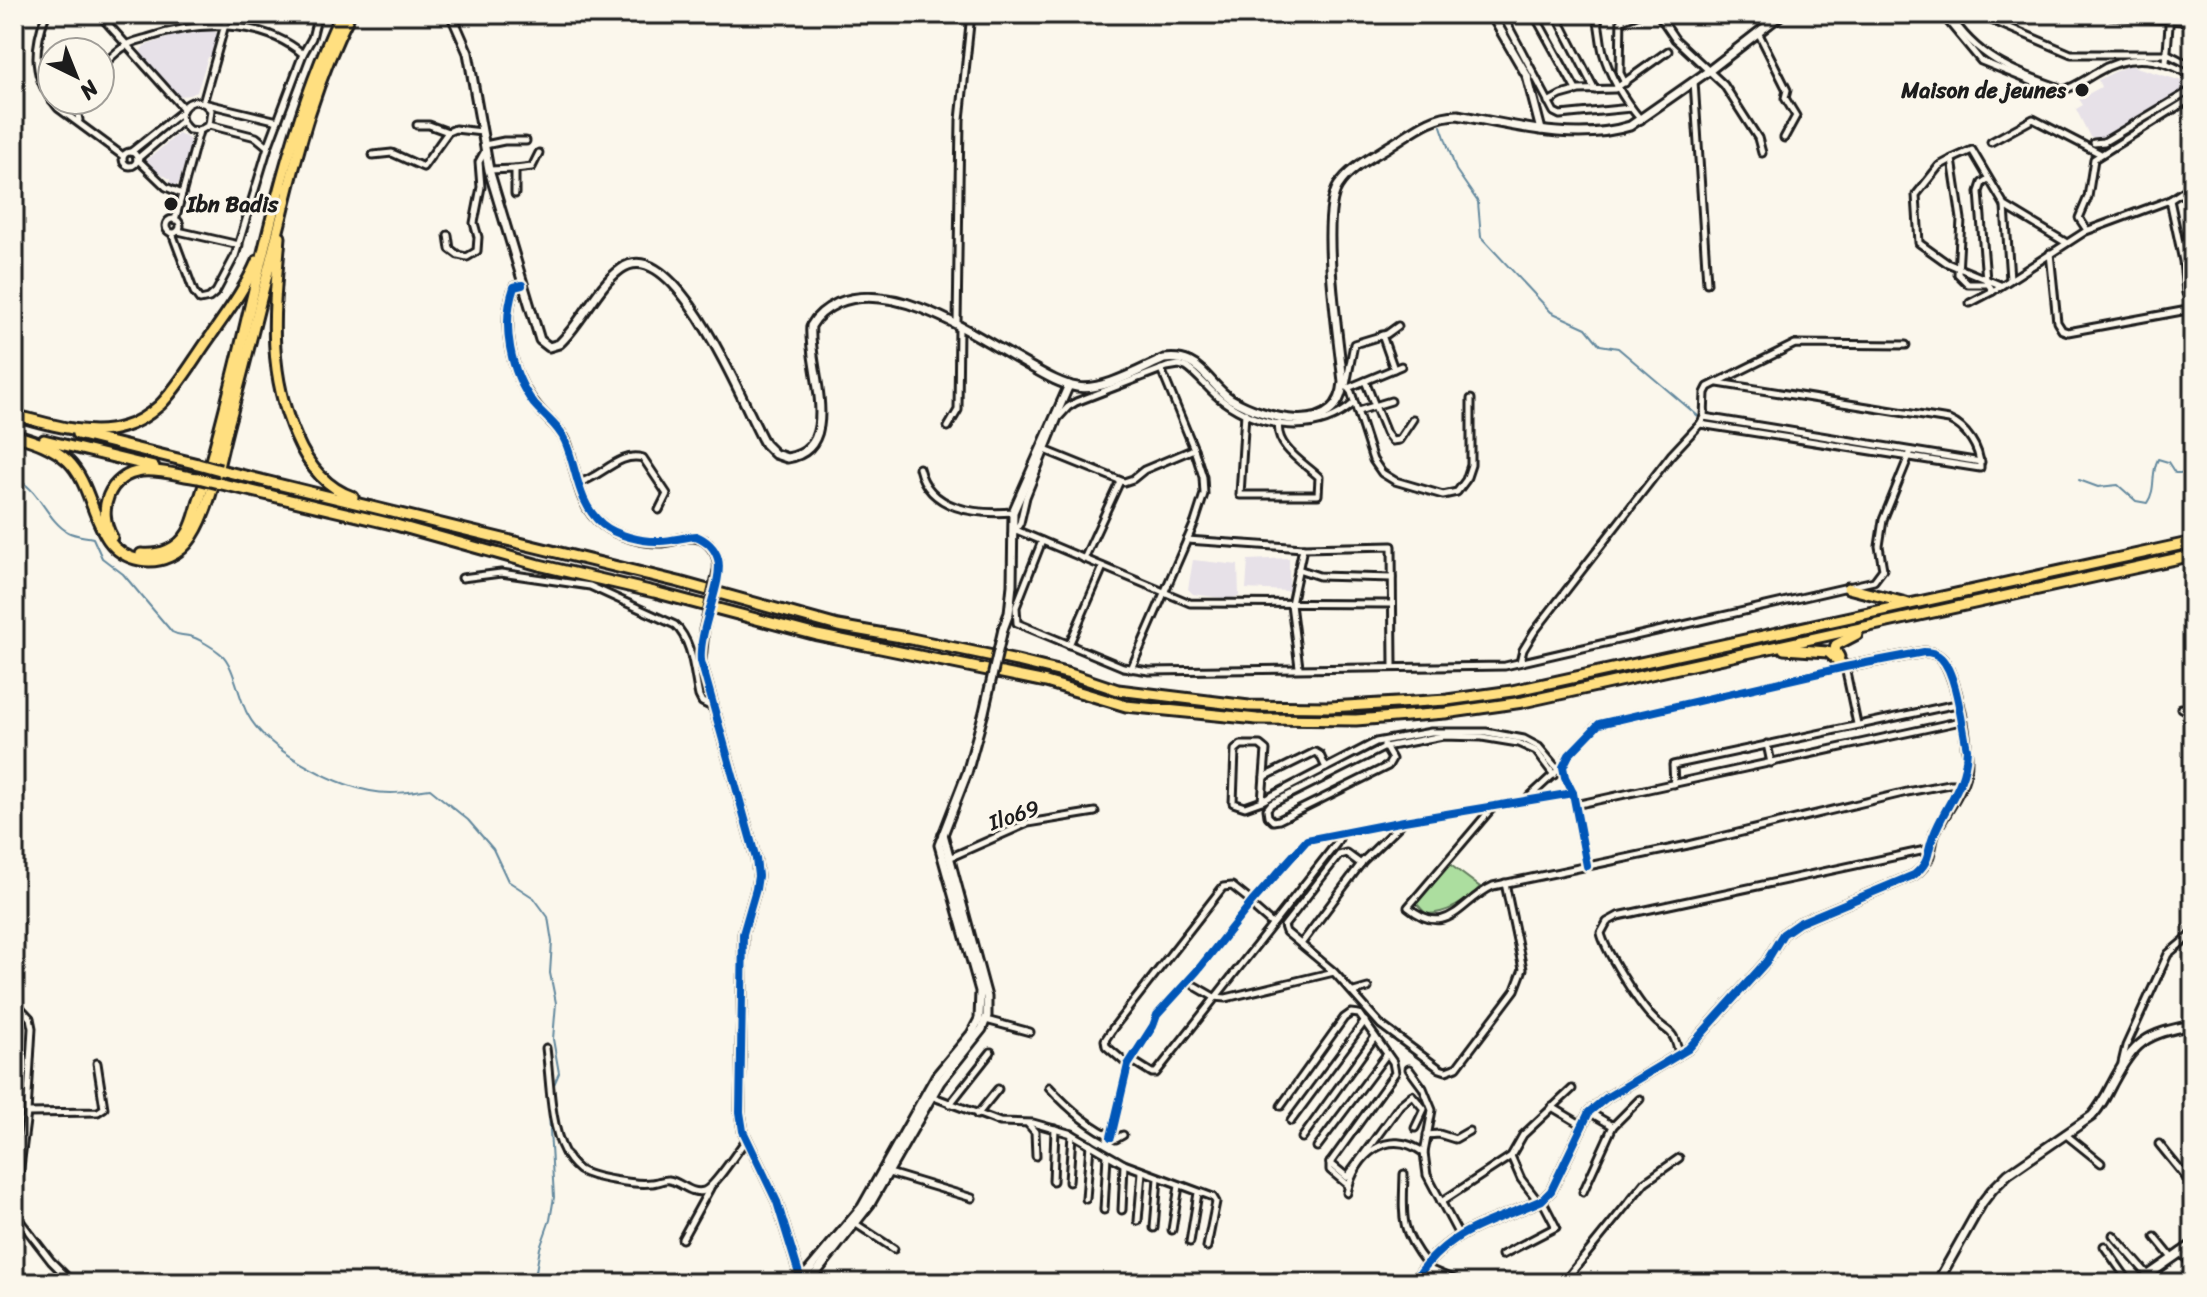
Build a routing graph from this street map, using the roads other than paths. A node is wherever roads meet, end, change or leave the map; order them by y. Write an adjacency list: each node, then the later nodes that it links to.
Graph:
1 (46, 14): 27 (street)
2 (99, 14): 28 (street)
3 (228, 14): 25 (street)
4 (318, 14): 31 (street)
5 (341, 14): 83 (highway)
6 (350, 14): 83 (highway)
7 (451, 14): 60 (main road)
8 (971, 14): 101 (street)
9 (1491, 14): 57 (main road)
10 (1502, 14): 45 (street)
11 (1534, 14): 41 (street)
12 (1556, 14): 42 (street)
13 (1596, 14): 39 (street)
14 (1637, 14): 23 (street)
15 (1658, 14): 35 (street)
16 (1942, 14): 43 (street)
17 (1949, 14): 43 (street)
18 (1977, 14): 32 (street)
19 (2093, 14): 22 (street)
20 (2177, 14): 22 (street)
21 (1778, 15): 26 (main road)
22 (2170, 16): 24 (street); 32 (street)
23 (1621, 17): 38 (street)
24 (2193, 22)
25 (225, 26): 28 (street); 31 (street); 46 (street)
26 (1759, 34): 35 (main road); 61 (street)
27 (39, 36)
28 (125, 45): 30 (street); 48 (street)
29 (1668, 51): 38 (street)
30 (116, 53)
31 (303, 54): 54 (street)
32 (2168, 54): 33 (street); 34 (street)
33 (2166, 62): 36 (street); 43 (street)
34 (2193, 67)
35 (1710, 70): 37 (main road); 69 (street)
36 (2193, 77)
37 (1694, 81): 51 (main road); 94 (street)
38 (1625, 83): 39 (street)
39 (1618, 88): 42 (street); 47 (street)
40 (2193, 89): 64 (street)
41 (1576, 90): 42 (street); 45 (street)
42 (1595, 90)
43 (2059, 91)
44 (2193, 97): 70 (street)
45 (1548, 102): 47 (street)
46 (204, 103): 48 (street); 54 (street); 55 (street)
47 (1631, 108): 51 (street)
48 (182, 110): 53 (street); 67 (street)
49 (70, 116): 52 (street)
50 (79, 116): 52 (street)
51 (1641, 120): 57 (main road)
52 (80, 121): 72 (street)
53 (182, 121): 58 (street); 73 (street)
54 (278, 121): 65 (street)
55 (209, 125): 58 (street); 65 (street)
56 (417, 125): 59 (street)
57 (1541, 130): 111 (main road)
58 (199, 131): 79 (street)
59 (448, 132): 60 (street); 71 (street)
60 (482, 132): 66 (main road)
61 (1784, 138)
62 (526, 141): 66 (street)
63 (1991, 142): 70 (street)
64 (2094, 143)
65 (268, 147): 89 (street)
66 (484, 148): 76 (main road); 87 (street)
67 (131, 152): 72 (street); 73 (street)
68 (539, 153): 75 (street)
69 (1762, 153)
70 (2100, 154): 85 (street)
71 (373, 155)
72 (123, 156): 73 (street)
73 (137, 159): 79 (street)
74 (1952, 159): 77 (street); 91 (street); 91 (street)
75 (515, 169): 76 (street); 80 (street)
76 (489, 170): 95 (main road)
77 (1988, 179): 82 (street); 93 (street)
78 (2193, 185): 81 (street)
79 (182, 194): 84 (street)
80 (515, 194)
81 (2170, 200): 85 (street); 98 (street)
82 (2005, 206): 88 (street); 92 (street)
83 (278, 214): 120 (highway); 125 (highway); 130 (highway); 134 (highway)
84 (175, 220): 86 (street); 86 (street)
85 (2087, 230): 88 (street)
86 (175, 232): 89 (street); 89 (street)
87 (448, 235)
88 (2065, 242): 90 (street)
89 (239, 245)
90 (2050, 253): 92 (street); 100 (street)
91 (1958, 267): 93 (street); 97 (street)
92 (2010, 279): 96 (street)
93 (1986, 280): 96 (street)
94 (1707, 283)
95 (522, 285): 101 (main road); 132 (main road)
96 (2001, 286): 97 (street)
97 (1993, 291): 99 (street)
98 (2186, 293)
99 (1970, 303)
100 (2193, 309)
101 (958, 326): 110 (main road); 124 (street)
102 (1398, 326): 103 (street)
103 (1382, 335): 107 (street); 111 (street)
104 (1906, 345): 109 (street)
105 (1401, 366): 107 (street)
106 (1161, 369): 117 (street); 126 (street); 127 (street)
107 (1394, 369): 108 (street)
108 (1365, 381): 111 (street); 115 (street)
109 (1718, 383): 119 (street); 128 (street)
110 (1069, 385): 111 (main road); 135 (main road)
111 (1346, 385): 114 (street)
112 (1471, 399): 116 (street)
113 (1391, 401): 115 (street)
114 (1354, 403): 116 (street); 122 (street)
115 (1375, 405): 116 (street); 121 (street)
116 (1357, 411)
117 (1245, 413): 122 (street); 122 (street)
118 (14, 415): 120 (highway)
119 (1704, 417): 123 (street); 128 (street)
120 (25, 418): 134 (highway, bridge)
121 (1413, 419)
122 (1279, 423)
123 (1700, 424): 128 (street); 155 (street)
124 (948, 427)
125 (14, 433): 130 (highway)
126 (1194, 449): 131 (street); 137 (street)
127 (1045, 450): 131 (street); 136 (street)
128 (1910, 454): 147 (street)
129 (919, 468): 135 (street)
130 (198, 478): 154 (highway, bridge)
131 (1120, 481): 142 (street)
132 (577, 483): 133 (street); 161 (main road, bridge)
133 (659, 510)
134 (398, 512): 151 (highway)
135 (1013, 512): 136 (main road)
136 (1014, 533): 138 (street); 184 (main road, bridge)
137 (1187, 540): 140 (street); 148 (street)
138 (1042, 541): 142 (street); 153 (street)
139 (2193, 542): 151 (highway)
140 (1303, 548): 144 (street); 146 (street)
141 (2193, 555): 152 (highway)
142 (1084, 559): 143 (street)
143 (1103, 567): 148 (street); 153 (street)
144 (1298, 569): 146 (street); 149 (street)
145 (462, 578): 161 (street)
146 (1392, 578): 150 (street)
147 (1848, 588): 151 (highway); 155 (street)
148 (1163, 593): 149 (street); 159 (street)
149 (1291, 604): 150 (street); 157 (street)
150 (1391, 604): 156 (street)
151 (1909, 604)
152 (1877, 625): 154 (highway); 158 (highway)
153 (1069, 645): 159 (street)
154 (1769, 649): 158 (highway)
155 (1520, 662): 156 (street)
156 (1393, 666): 157 (street)
157 (1299, 667): 159 (street)
158 (1845, 667): 160 (main road); 165 (street); 168 (street)
159 (1131, 669)
160 (1957, 704): 164 (main road); 165 (street)
161 (712, 707): 240 (main road)
162 (2181, 708): 163 (street)
163 (2193, 714)
164 (1961, 721): 169 (street); 175 (main road)
165 (1857, 724): 167 (street)
166 (1383, 744): 166 (street); 170 (street); 171 (street)
167 (1767, 744): 169 (street); 174 (street)
168 (1565, 761): 171 (street); 176 (street)
169 (1771, 763): 174 (street)
170 (1326, 768): 172 (street); 178 (street)
171 (1556, 772): 173 (street)
172 (1264, 777): 178 (street); 178 (street)
173 (1545, 784): 177 (street); 179 (street)
174 (1674, 784): 180 (street)
175 (1961, 784): 186 (main road); 189 (street)
176 (1573, 793): 177 (street); 180 (street)
177 (1551, 796): 179 (street)
178 (1262, 801)
179 (1520, 802): 181 (street)
180 (1575, 805): 189 (street)
181 (1493, 807): 183 (street); 190 (street)
182 (1095, 812): 187 (street, Ilo69)
183 (1404, 821): 185 (street); 188 (street)
184 (943, 832): 187 (main road); 219 (main road)
185 (1342, 832): 191 (street); 193 (street)
186 (1930, 849): 210 (main road); 210 (street)
187 (948, 859): 202 (main road)
188 (1361, 864): 195 (street); 195 (street)
189 (1587, 866): 190 (street)
190 (1505, 883): 199 (street)
191 (1252, 902): 213 (street); 213 (street)
192 (1256, 910): 193 (street)
193 (1272, 924): 200 (street)
194 (2193, 933): 214 (street)
195 (1301, 944): 196 (street)
196 (1334, 972): 199 (street); 200 (street)
197 (1195, 986): 200 (street)
198 (1368, 988): 199 (street)
199 (1353, 992)
200 (1214, 997): 212 (street)
201 (14, 1001): 225 (street)
202 (986, 1020): 205 (street); 219 (main road)
203 (1365, 1021): 206 (street); 222 (street); 227 (street)
204 (2193, 1025): 214 (main road)
205 (1030, 1032)
206 (1375, 1037): 209 (street); 239 (street)
207 (546, 1048): 258 (street)
208 (991, 1052): 221 (street)
209 (1387, 1054): 243 (street); 256 (street)
210 (1679, 1055): 224 (main road)
211 (97, 1063): 225 (street)
212 (1136, 1063)
213 (1128, 1065): 238 (street)
214 (2121, 1068): 235 (main road)
215 (1409, 1069): 237 (street)
216 (1049, 1087): 238 (street)
217 (998, 1089): 226 (street)
218 (1572, 1089): 223 (street)
219 (929, 1095): 221 (street); 252 (main road); 289 (main road)
220 (1640, 1099): 230 (street)
221 (950, 1104): 226 (street)
222 (1281, 1106)
223 (1552, 1107): 229 (street); 247 (street)
224 (1589, 1112): 229 (main road); 230 (street)
225 (27, 1113): 291 (street)
226 (977, 1115): 228 (street)
227 (1291, 1121)
228 (1027, 1123): 232 (street); 246 (street)
229 (1582, 1125): 266 (main road)
230 (1613, 1126): 261 (street)
231 (1415, 1128): 256 (street)
232 (1055, 1129): 234 (street); 255 (street)
233 (1469, 1131): 237 (street)
234 (1072, 1134): 241 (street); 257 (street)
235 (2065, 1134): 249 (street); 295 (main road)
236 (1123, 1135): 238 (street)
237 (1427, 1135): 244 (street)
238 (1111, 1137)
239 (1302, 1138)
240 (746, 1140): 258 (street); 289 (main road)
241 (1090, 1143): 245 (street); 265 (street)
242 (2159, 1144): 260 (street)
243 (1317, 1147)
244 (1424, 1153): 256 (street); 267 (street)
245 (1107, 1155): 250 (street); 268 (street)
246 (1036, 1156)
247 (1511, 1156): 266 (street); 267 (street)
248 (1679, 1158): 294 (street)
249 (2101, 1163)
250 (1124, 1164): 251 (street); 269 (street)
251 (1142, 1172): 254 (street); 270 (street)
252 (888, 1173): 264 (street); 271 (main road)
253 (1404, 1174): 286 (street)
254 (1158, 1178): 259 (street); 272 (street)
255 (1053, 1181)
256 (1349, 1181): 263 (street)
257 (1069, 1182)
258 (711, 1186): 277 (street)
259 (1179, 1186): 262 (street); 273 (street)
260 (2193, 1186)
261 (1583, 1192)
262 (1198, 1193): 278 (street); 281 (street)
263 (1347, 1193)
264 (972, 1198)
265 (1086, 1199)
266 (1540, 1200): 274 (main road); 284 (street)
267 (1441, 1202): 274 (street)
268 (1104, 1210)
269 (1122, 1210)
270 (1138, 1221)
271 (856, 1224): 282 (street); 289 (main road)
272 (1154, 1228)
273 (1172, 1230)
274 (1459, 1235): 286 (main road)
275 (2113, 1235): 288 (street)
276 (2155, 1237): 285 (street)
277 (682, 1239)
278 (1190, 1242)
279 (2193, 1244): 283 (main road)
280 (2104, 1246): 296 (street)
281 (1207, 1247)
282 (894, 1249)
283 (2180, 1252): 285 (main road); 287 (street)
284 (1502, 1255)
285 (2172, 1258): 288 (main road)
286 (1425, 1265): 290 (street); 292 (main road)
287 (2193, 1266)
288 (2148, 1275): 297 (main road)
289 (806, 1279)
290 (1446, 1280): 293 (street)
291 (73, 1283)
292 (1413, 1283)
293 (1462, 1283)
294 (1563, 1283)
295 (1937, 1283)
296 (2130, 1283)
297 (2137, 1283)

